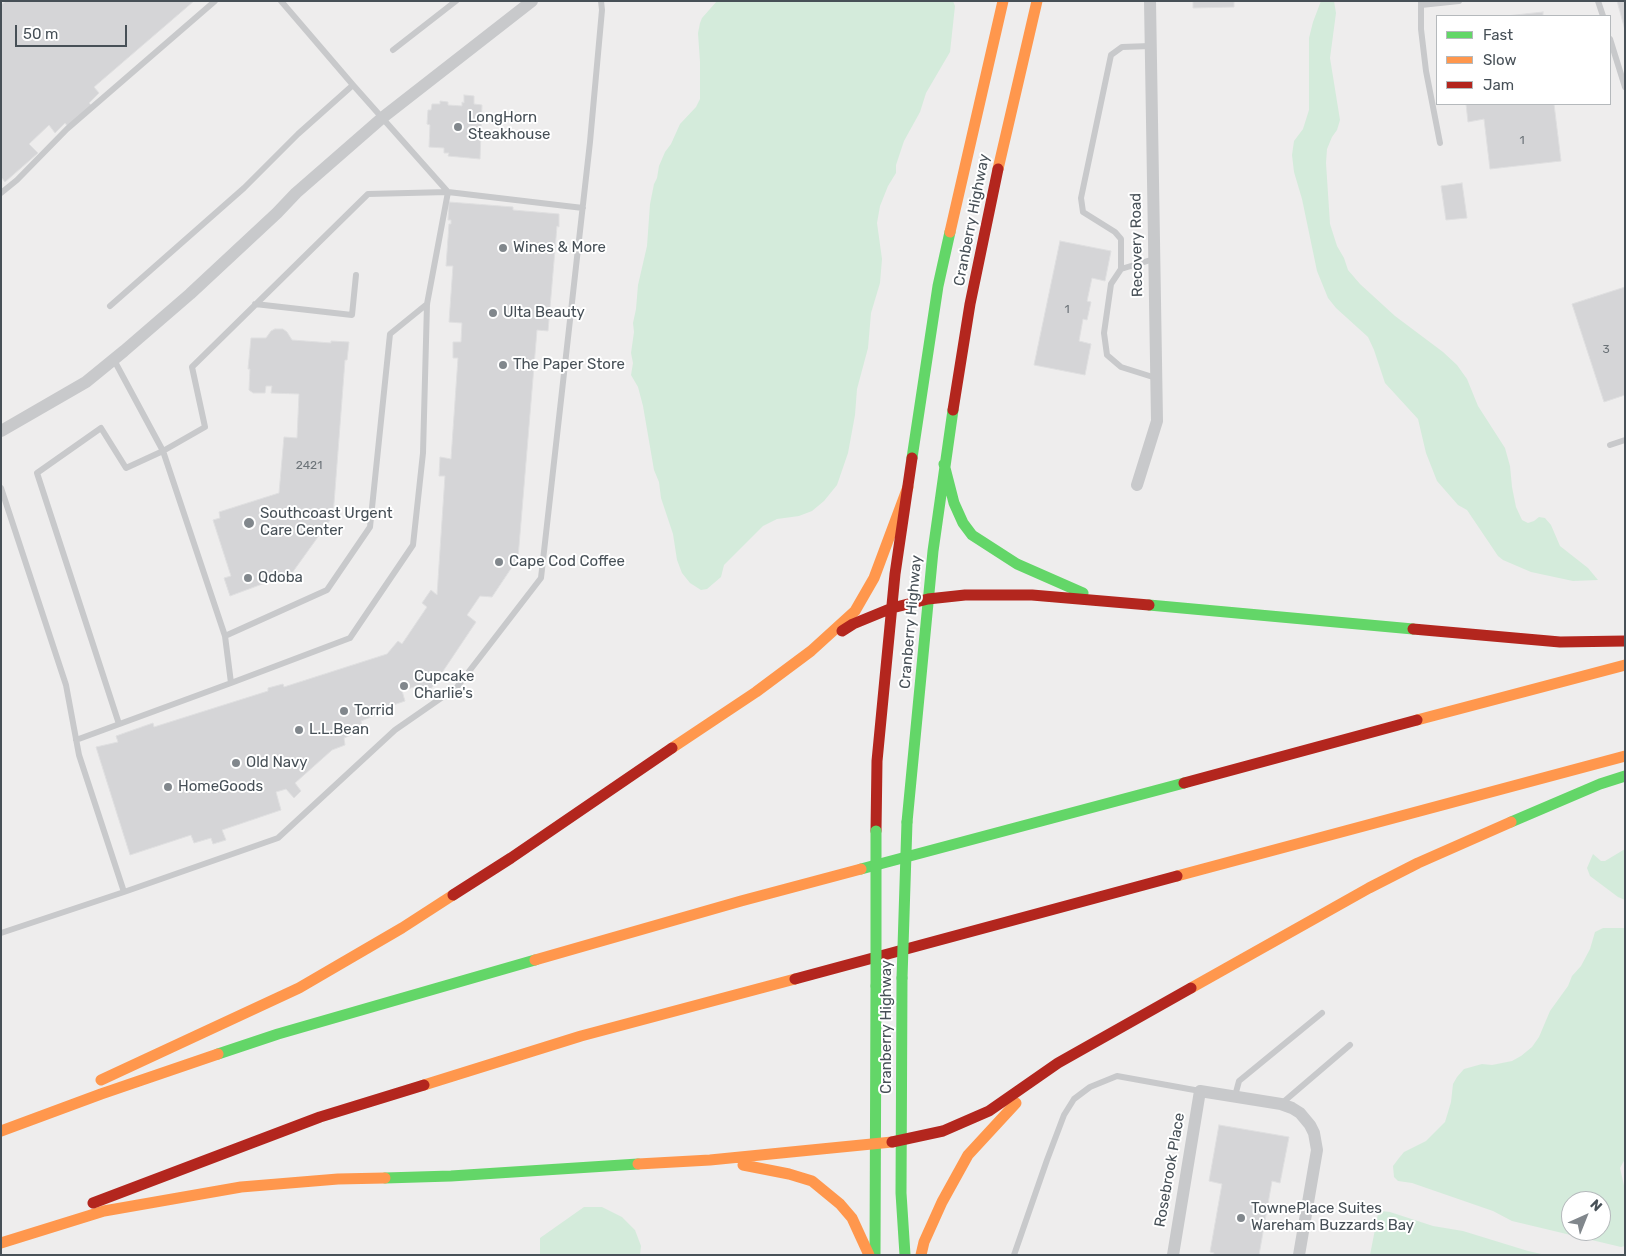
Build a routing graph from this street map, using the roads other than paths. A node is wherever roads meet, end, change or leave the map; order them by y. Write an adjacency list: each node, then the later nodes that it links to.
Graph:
1 (215, 1): 21 (lane)
2 (281, 1): 16 (lane)
3 (456, 1): 15 (lane)
4 (532, 1): 18 (street)
5 (601, 1): 22 (lane)
6 (1003, 1): 37 (main road, Cranberry Highway)
7 (1037, 1): 35 (main road, Cranberry Highway)
8 (1150, 1): 14 (street, Recovery Road)
9 (1459, 1): 11 (lane)
10 (1598, 1): 12 (lane)
11 (1421, 3): 19 (lane)
12 (1602, 15)
13 (1611, 42): 17 (lane)
14 (1150, 46): 23 (street, Recovery Road); 24 (lane)
15 (393, 50)
16 (353, 85): 18 (lane); 28 (lane)
17 (1625, 87)
18 (382, 118): 20 (lane); 29 (street)
19 (1440, 143)
20 (448, 192): 22 (lane); 26 (lane); 27 (lane)
21 (1, 193)
22 (583, 208): 51 (lane)
23 (1154, 259): 24 (lane); 30 (street, Recovery Road)
24 (1122, 270): 30 (lane)
25 (356, 275): 26 (lane)
26 (256, 304): 34 (lane)
27 (427, 304): 42 (lane); 46 (lane)
28 (110, 306)
29 (114, 360): 31 (street); 34 (lane)
30 (1156, 378): 36 (street, Recovery Road)
31 (1, 431)
32 (1625, 440): 33 (lane)
33 (1610, 445)
34 (163, 452): 42 (lane); 47 (lane)
35 (944, 464): 39 (main road, Cranberry Highway); 40 (main road)
36 (1137, 485)
37 (908, 487): 41 (main road, Cranberry Highway); 44 (main road)
38 (1, 488): 48 (lane)
39 (928, 599): 40 (main road); 41 (main road); 60 (main road, Cranberry Highway, bridge)
40 (1100, 600): 43 (main road)
41 (892, 608): 44 (main road); 61 (main road, Cranberry Highway, bridge)
42 (225, 636): 46 (lane)
43 (1625, 641)
44 (811, 652): 59 (main road)
45 (1625, 665): 59 (main road)
46 (231, 683): 47 (lane)
47 (119, 724): 48 (lane)
48 (76, 740): 51 (lane)
49 (1625, 756): 63 (main road)
50 (1625, 776): 55 (main road)
51 (124, 892): 52 (lane)
52 (1, 933)
53 (1322, 1013): 57 (lane)
54 (1350, 1045): 58 (lane)
55 (1058, 1063): 60 (main road); 67 (main road)
56 (1200, 1091): 57 (street); 68 (lane); 69 (street, Rosebrook Place)
57 (1235, 1096): 58 (street)
58 (1280, 1104): 70 (street)
59 (1, 1131)
60 (902, 1141): 61 (main road); 66 (main road, Cranberry Highway)
61 (876, 1143): 62 (main road); 65 (main road, Cranberry Highway)
62 (710, 1160): 63 (main road); 64 (main road)
63 (1, 1242)
64 (869, 1255)
65 (875, 1255)
66 (905, 1255)
67 (921, 1255)
68 (1014, 1255)
69 (1172, 1255)
70 (1299, 1255)

